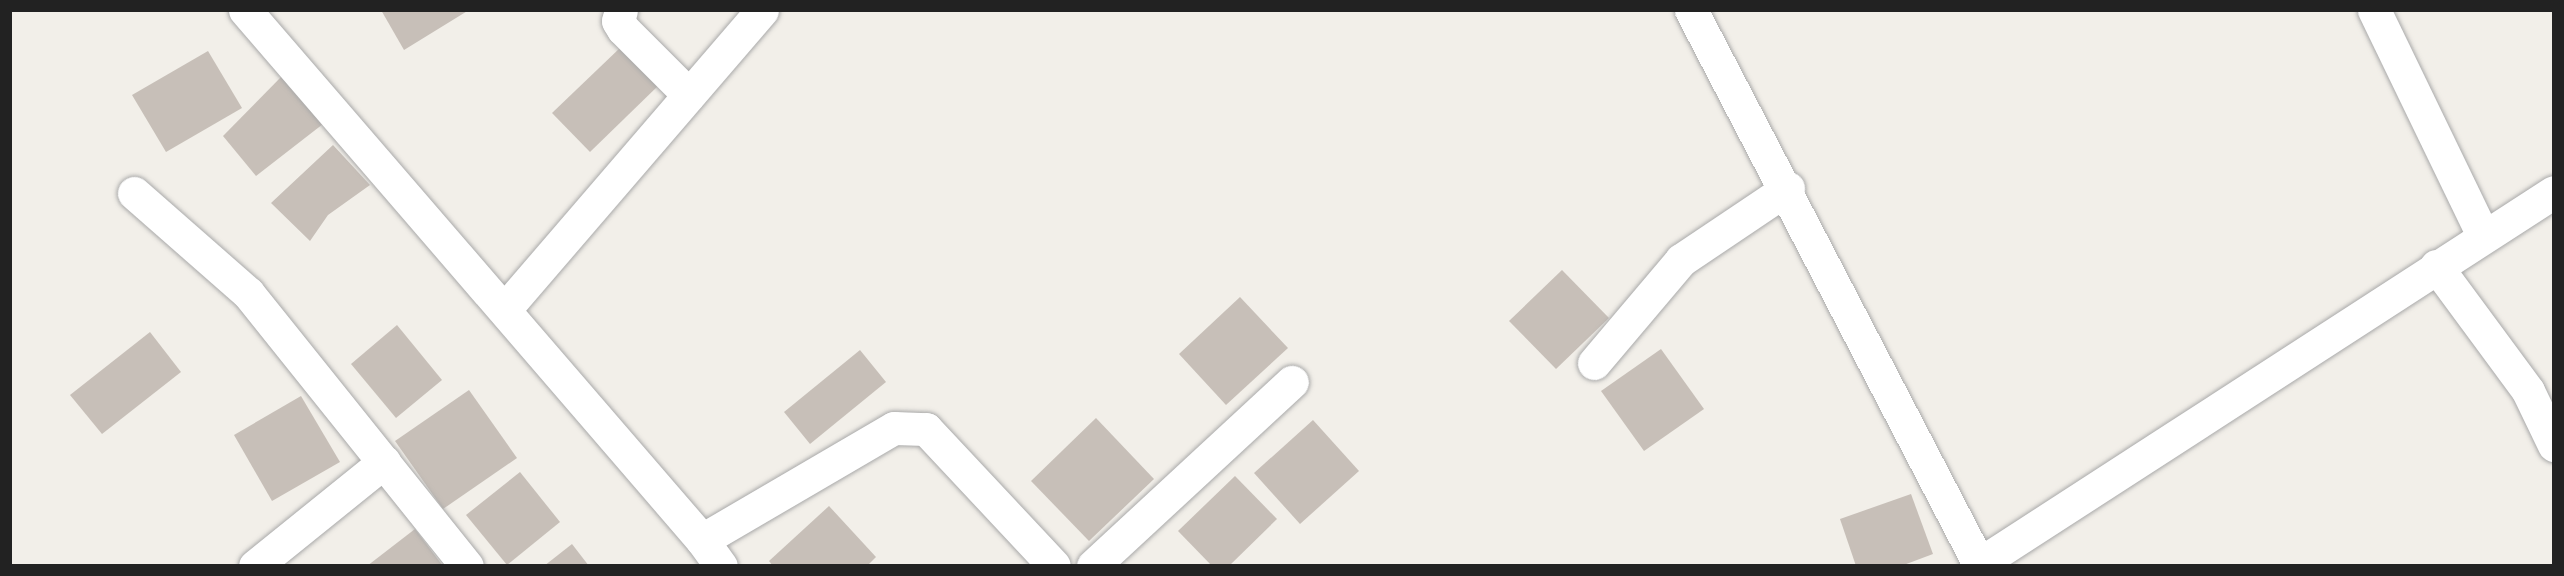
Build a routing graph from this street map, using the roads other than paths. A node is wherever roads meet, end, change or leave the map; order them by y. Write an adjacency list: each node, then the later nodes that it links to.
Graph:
1 (245, 10): 12 (street)
2 (621, 10): 6 (street)
3 (762, 10): 6 (street)
4 (1691, 10): 7 (street)
5 (2374, 10): 10 (street)
6 (689, 96): 12 (street)
7 (1788, 188): 13 (street); 18 (street)
8 (2553, 192): 10 (street)
9 (134, 193): 16 (street)
10 (2483, 235): 11 (street)
11 (2436, 266): 15 (street); 18 (street)
12 (505, 309): 17 (street)
13 (1594, 363)
14 (1292, 382): 22 (street)
15 (2553, 445)
16 (384, 462): 19 (street); 20 (street)
17 (712, 553): 21 (street)
18 (1977, 563)
19 (255, 566)
20 (467, 566)
21 (1054, 566)
22 (1093, 566)

